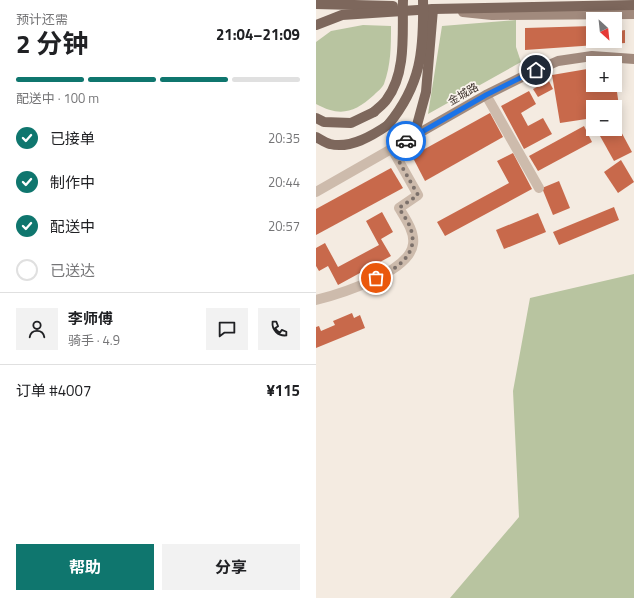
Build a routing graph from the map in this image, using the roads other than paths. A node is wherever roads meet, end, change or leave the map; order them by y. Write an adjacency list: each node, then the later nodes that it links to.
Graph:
1 (403, 0): 11 (main road, bridge)
2 (423, 0): 13 (main road, bridge)
3 (382, 3): 4 (main road); 6 (main road)
4 (316, 4)
5 (634, 5): 6 (main road)
6 (433, 9): 7 (street); 8 (main road); 12 (main road)
7 (634, 14)
8 (316, 25)
9 (634, 59): 10 (street, 金城路)
10 (486, 95): 12 (street, 金城路); 15 (street)
11 (316, 118)
12 (414, 136): 14 (street, 金城路)
13 (316, 137)
14 (392, 149): 16 (street, 金城路); 17 (street)
15 (539, 188)
16 (316, 192)
17 (316, 300)

